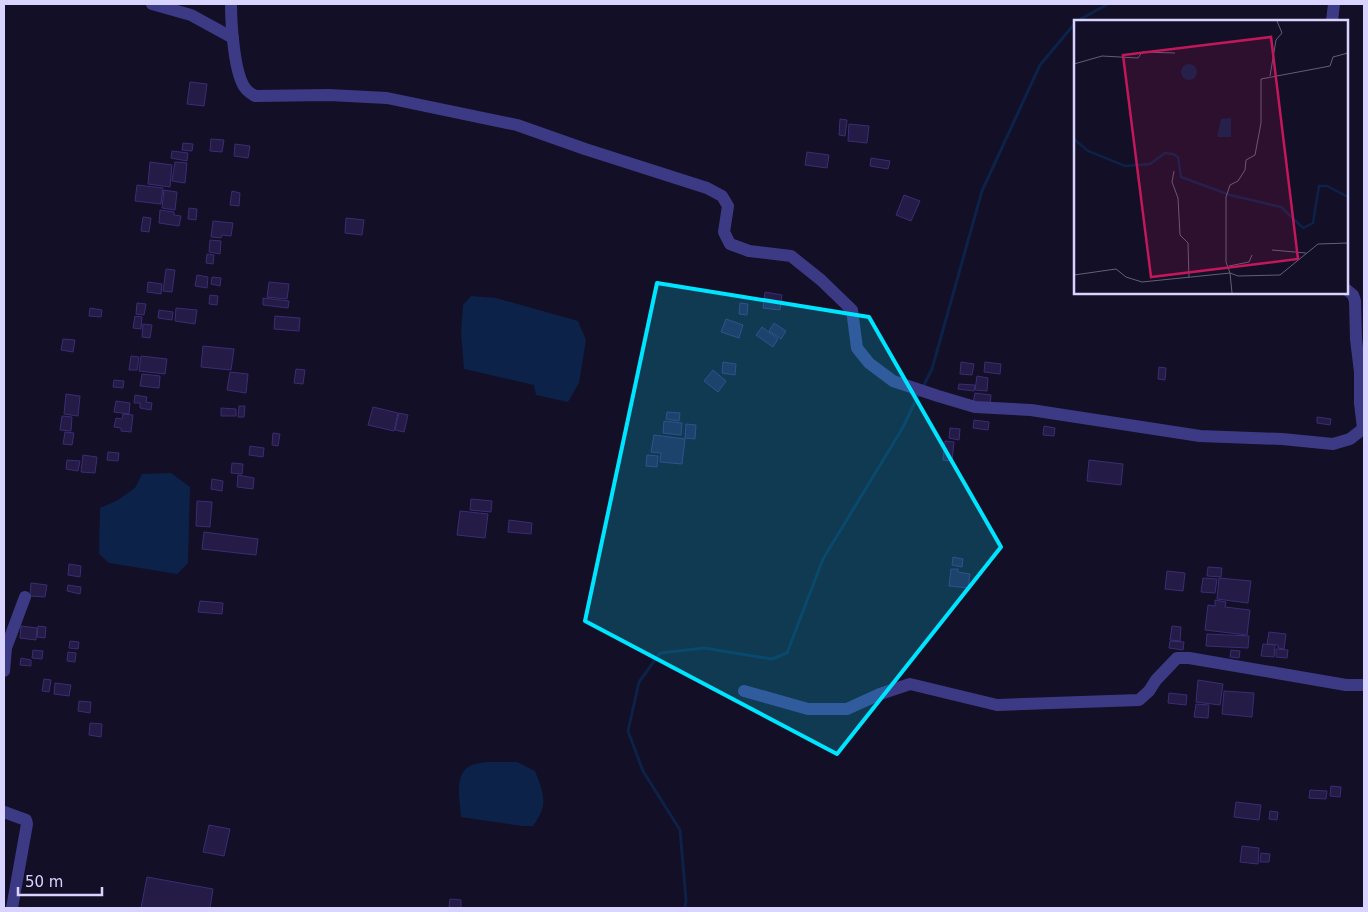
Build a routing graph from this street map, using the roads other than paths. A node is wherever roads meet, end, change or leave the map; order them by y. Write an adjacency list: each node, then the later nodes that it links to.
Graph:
1 (152, 4): 5 (street)
2 (231, 4): 5 (street)
3 (1334, 4): 4 (street)
4 (1332, 20)
5 (233, 38): 7 (street)
6 (1348, 291): 7 (street)
7 (1363, 428)
8 (25, 597): 9 (street)
9 (4, 671)
10 (1364, 685): 11 (street)
11 (744, 691)
12 (4, 812): 13 (street)
13 (12, 908)

